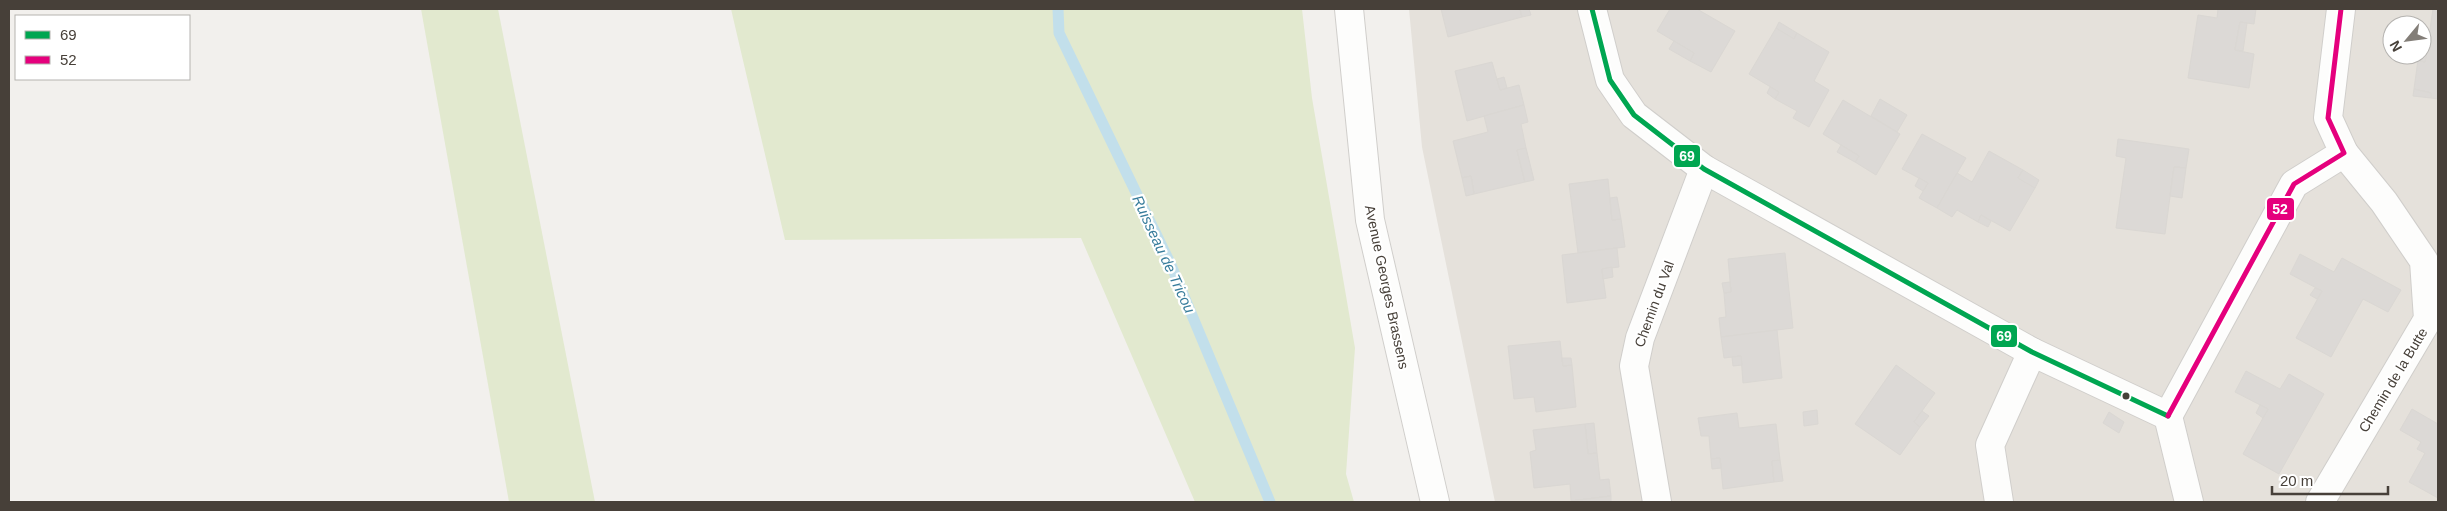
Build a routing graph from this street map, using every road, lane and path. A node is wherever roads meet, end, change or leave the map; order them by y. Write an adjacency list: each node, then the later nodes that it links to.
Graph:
1 (1349, 9): 8 (street, Avenue Georges Brassens)
2 (1592, 9): 5 (street)
3 (2341, 9): 4 (street, Chemin de la Butte)
4 (2344, 153): 7 (street); 12 (street, Chemin de la Butte)
5 (1704, 169): 6 (street); 9 (street, Chemin du Val)
6 (2032, 352): 7 (street); 10 (street)
7 (2168, 416): 11 (street)
8 (1435, 502)
9 (1657, 502)
10 (1999, 502)
11 (2189, 502)
12 (2320, 502)

